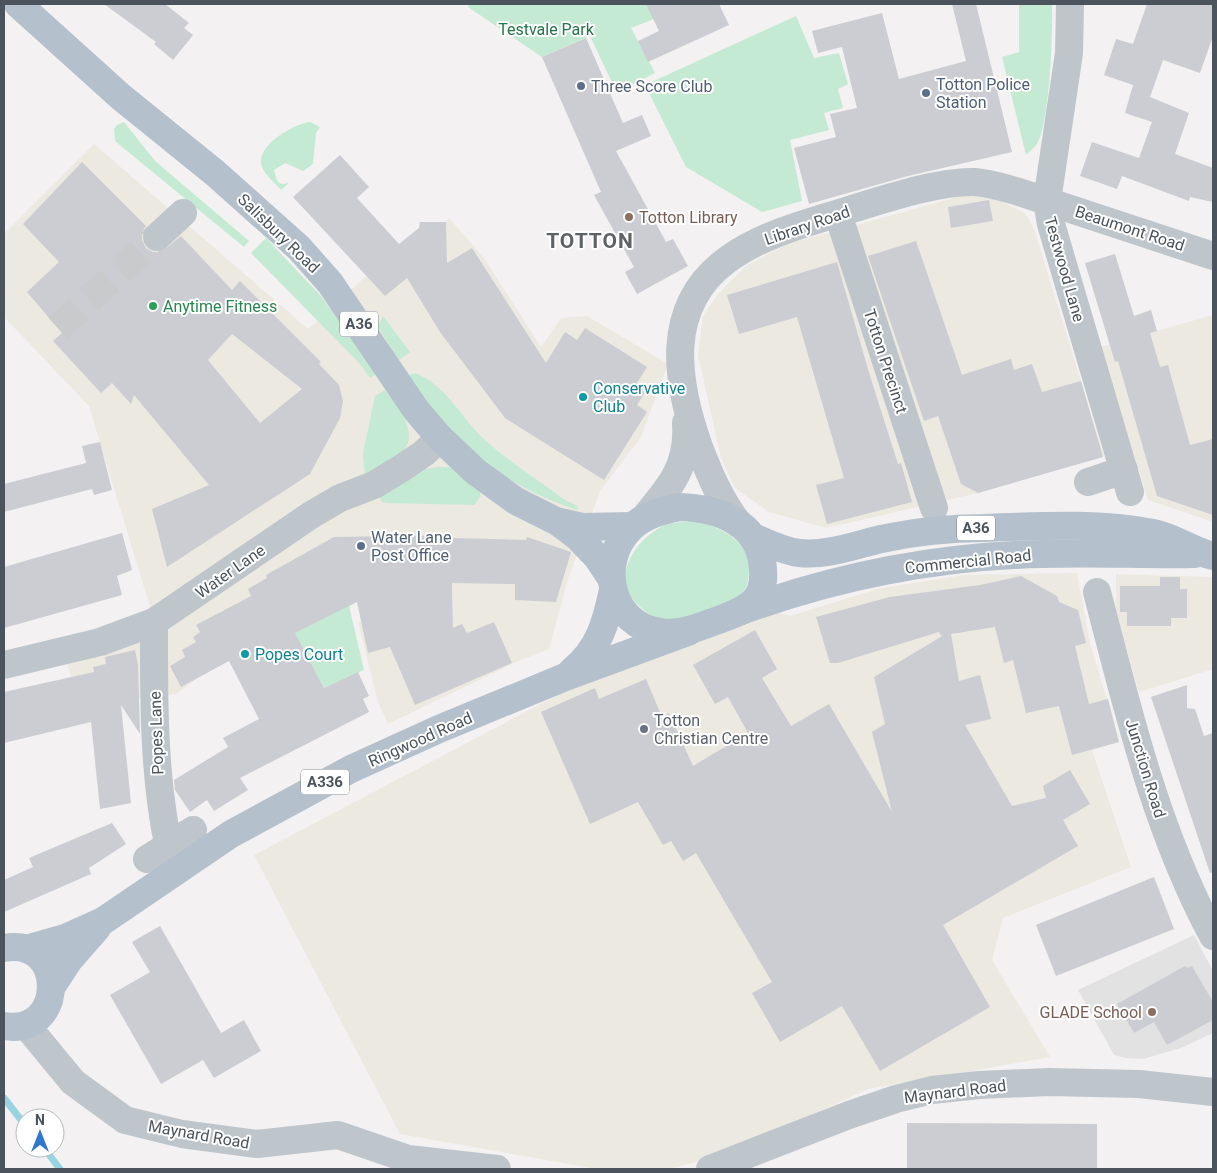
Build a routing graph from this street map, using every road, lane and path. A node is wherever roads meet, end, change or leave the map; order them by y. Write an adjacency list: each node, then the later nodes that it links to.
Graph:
1 (18, 4): 9 (main road, Salisbury Road / A36)
2 (1070, 4): 3 (street, Testwood Lane)
3 (1046, 201): 5 (street, Library Road); 7 (street, Beaumont Road); 10 (street, Testwood Lane)
4 (183, 213): 6 (street)
5 (838, 214): 8 (street, Library Road); 11 (street, Totton Precinct)
6 (157, 237)
7 (1213, 256)
8 (685, 404): 13 (street, Library Road); 14 (street, Library Road)
9 (440, 438): 12 (main road, Salisbury Road / A36); 19 (street, Water Lane)
10 (1088, 482)
11 (934, 508)
12 (558, 522): 13 (main road, Salisbury Road / A36); 16 (main road, Salisbury Road / A36)
13 (638, 522): 14 (main road); 16 (main road)
14 (746, 530): 15 (main road, Commercial Road / A36); 18 (main road)
15 (1207, 555): 18 (main road, Commercial Road / A36)
16 (612, 584): 20 (main road); 22 (main road, Ringwood Road / A336)
17 (1097, 592): 25 (street, Junction Road)
18 (741, 611): 20 (main road)
19 (154, 622): 21 (street, Water Lane); 23 (street, Popes Lane)
20 (690, 631): 22 (main road, Ringwood Road / A336)
21 (4, 665)
22 (565, 677): 24 (main road, Ringwood Road / A336)
23 (193, 830)
24 (103, 921): 26 (main road, Ringwood Road / A336); 27 (main road, Ringwood Road / A336)
25 (1213, 936)
26 (15, 949): 27 (main road)
27 (52, 986): 28 (main road, Ringwood Road)
28 (15, 1026): 30 (street, Maynard Road)
29 (1213, 1092): 31 (street, Maynard Road)
30 (496, 1169)
31 (710, 1169)

